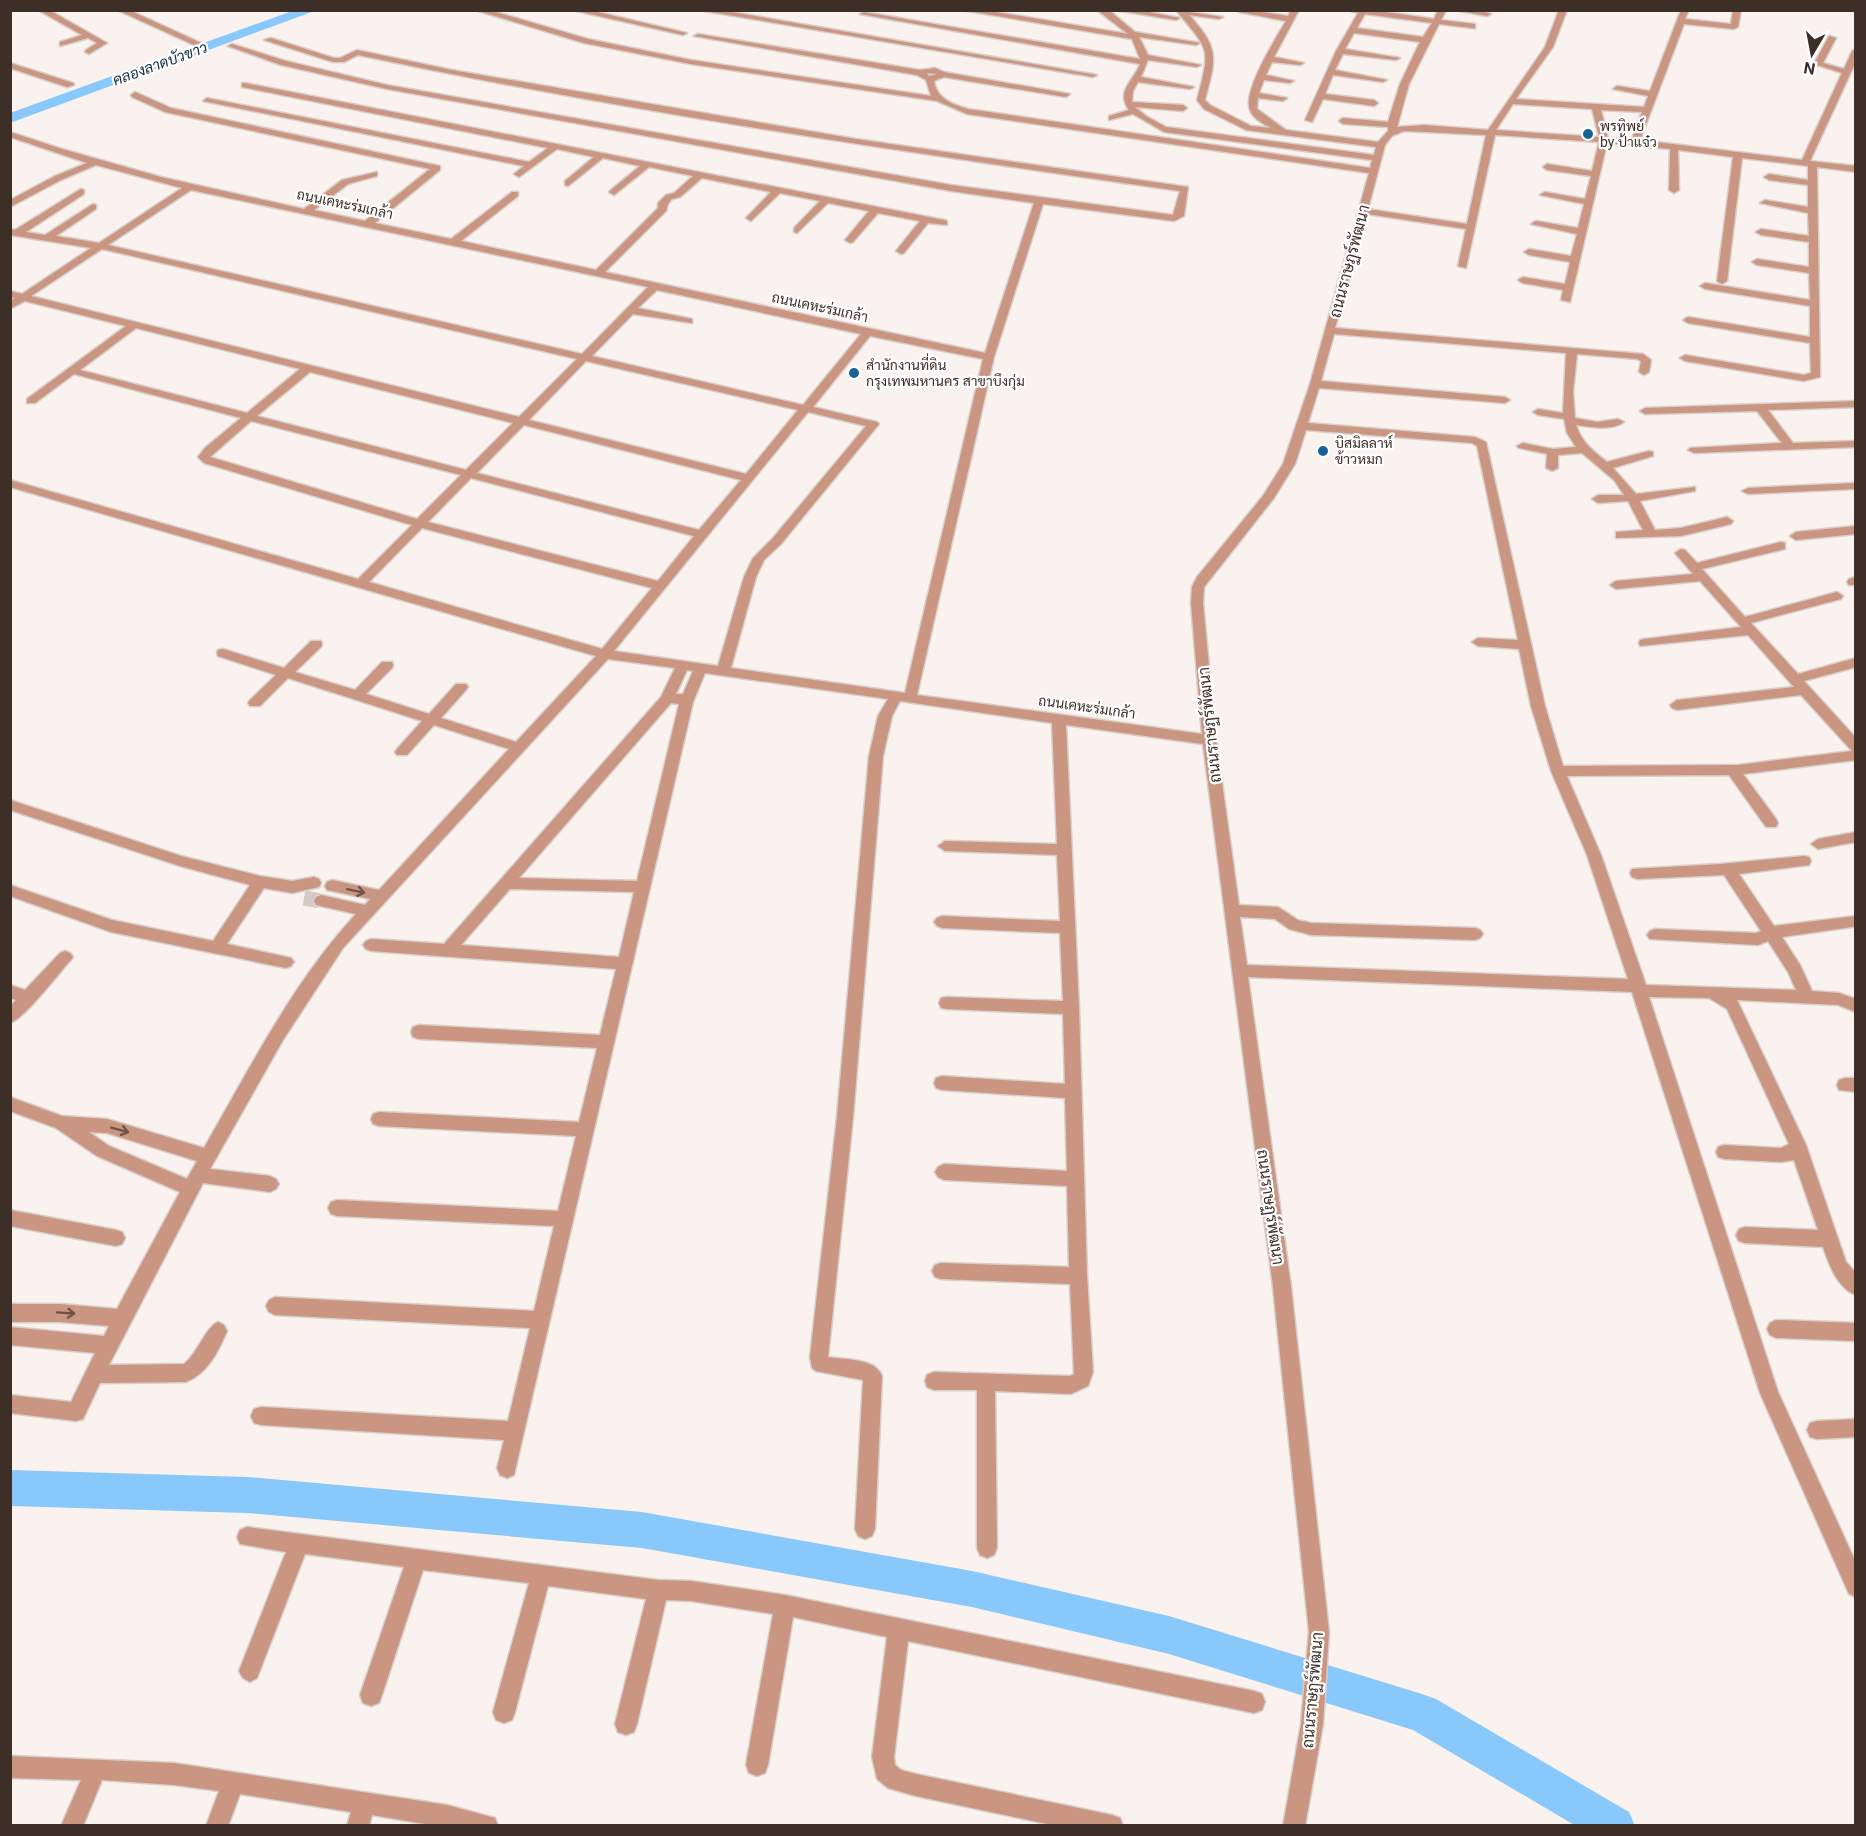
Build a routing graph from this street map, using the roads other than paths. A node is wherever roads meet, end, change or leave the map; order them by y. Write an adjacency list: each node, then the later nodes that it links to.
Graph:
1 (42, 10): 30 (street)
2 (121, 10): 36 (street)
3 (479, 10): 45 (street)
4 (576, 10): 31 (street)
5 (704, 10): 18 (street)
6 (916, 10): 25 (street)
7 (966, 10): 32 (street)
8 (1353, 10): 16 (street)
9 (1442, 10): 26 (street, ถนนราษฏร์พัฒนา)
10 (1459, 10): 21 (street)
11 (1563, 10): 74 (street)
12 (1685, 10): 27 (street)
13 (1737, 10): 27 (street)
14 (1111, 11): 19 (street); 32 (street)
15 (1243, 12): 22 (street)
16 (1362, 12): 17 (street); 29 (street)
17 (1373, 12): 26 (street)
18 (717, 13): 24 (street); 46 (street)
19 (1179, 13): 23 (street); 87 (street)
20 (864, 14): 25 (street)
21 (1487, 14)
22 (1293, 15): 48 (street)
23 (1219, 17)
24 (708, 20)
25 (904, 21): 49 (street)
26 (1438, 21): 28 (street); 35 (street, ถนนราษฏร์พัฒนา)
27 (1682, 21): 67 (street)
28 (1472, 26)
29 (1353, 30): 35 (street); 42 (street)
30 (89, 35): 38 (street); 44 (street)
31 (685, 35): 39 (street); 55 (street)
32 (1133, 36): 37 (street); 49 (street)
33 (1832, 38): 54 (street)
34 (268, 40): 120 (street)
35 (1425, 40): 86 (street, ถนนราษฏร์พัฒนา)
36 (197, 43)
37 (1196, 43)
38 (63, 44)
39 (678, 44)
40 (232, 46): 120 (street)
41 (669, 50): 45 (street)
42 (1340, 51): 47 (street); 53 (street)
43 (1856, 51): 54 (street)
44 (88, 52)
45 (661, 56): 73 (street)
46 (942, 57): 55 (street); 56 (street)
47 (1396, 58)
48 (1268, 59): 50 (street); 57 (street)
49 (1144, 60): 52 (street); 58 (street)
50 (1300, 63)
51 (10, 65): 62 (street)
52 (1197, 65)
53 (1330, 72): 59 (street); 71 (street)
54 (1846, 72): 99 (street)
55 (932, 74): 66 (street); 73 (street)
56 (1093, 75)
57 (1261, 77): 60 (street); 69 (street)
58 (1135, 79): 63 (street); 82 (street)
59 (1383, 80)
60 (1290, 81)
61 (245, 84): 65 (street)
62 (70, 86)
63 (1190, 87)
64 (1617, 89): 67 (street)
65 (272, 90): 70 (street); 93 (street)
66 (1066, 94)
67 (1654, 94): 81 (street)
68 (135, 95): 132 (street)
69 (1255, 95): 72 (street); 87 (street)
70 (263, 96)
71 (1320, 96): 77 (street); 84 (street)
72 (1283, 98)
73 (938, 99): 104 (street)
74 (1510, 100): 78 (street); 88 (street)
75 (207, 101): 79 (street)
76 (254, 102): 79 (street)
77 (1374, 103)
78 (1596, 107): 81 (street); 90 (street)
79 (245, 108): 100 (street)
80 (1183, 108): 82 (street)
81 (1647, 110): 91 (street)
82 (1135, 111): 83 (street); 97 (street)
83 (1112, 118)
84 (1309, 120)
85 (1342, 121): 86 (street)
86 (1392, 128): 88 (street); 92 (street, ถนนราษฏร์พัฒนา)
87 (1283, 132): 92 (street)
88 (1491, 132): 90 (street); 134 (street)
89 (13, 135): 98 (street, ถนนเคหะร่มเกล้า)
90 (1604, 139): 91 (street); 107 (street)
91 (1635, 142): 94 (street)
92 (1381, 145): 97 (street, ถนนราษฏร์พัฒนา)
93 (556, 146): 96 (street); 100 (street)
94 (1674, 147): 95 (street); 113 (street)
95 (1738, 153): 99 (street); 152 (street)
96 (600, 156): 101 (street); 110 (street)
97 (1377, 158): 104 (street, ถนนราษฏร์พัฒนา)
98 (96, 162): 112 (street, ถนนเคหะร่มเกล้า); 123 (street)
99 (1809, 162): 103 (street); 111 (street)
100 (531, 165): 106 (street)
101 (646, 165): 108 (street); 116 (street)
102 (1547, 167): 107 (street)
103 (1856, 169)
104 (1373, 171): 127 (street, ถนนราษฏร์พัฒนา)
105 (374, 174): 126 (street)
106 (519, 174)
107 (1595, 174): 121 (street)
108 (699, 176): 114 (street); 150 (street)
109 (1769, 177): 111 (street)
110 (568, 183)
111 (1812, 183): 128 (street)
112 (191, 186): 126 (street, ถนนเคหะร่มเกล้า); 143 (street)
113 (1674, 190)
114 (777, 191): 119 (street); 129 (street)
115 (81, 192): 137 (street)
116 (614, 192)
117 (515, 194): 142 (street)
118 (1545, 195): 121 (street)
119 (825, 201): 125 (street); 135 (street)
120 (1039, 201): 170 (street)
121 (1589, 202): 136 (street)
122 (1765, 203): 128 (street)
123 (10, 204)
124 (93, 207): 139 (street)
125 (875, 210): 130 (street); 140 (street)
126 (307, 211): 132 (street, ถนนเคหะร่มเกล้า)
127 (1363, 211): 134 (street); 165 (street, ถนนราษฏร์พัฒนา)
128 (1813, 211): 141 (street)
129 (751, 218)
130 (926, 219): 131 (street); 144 (street)
131 (944, 223)
132 (367, 224): 142 (street, ถนนเคหะร่มเกล้า)
133 (1536, 224): 136 (street)
134 (1471, 227): 148 (street)
135 (797, 230)
136 (1582, 231): 146 (street)
137 (14, 232): 139 (street)
138 (1761, 232): 141 (street)
139 (47, 238): 143 (street)
140 (850, 240)
141 (1814, 240): 149 (street)
142 (453, 242): 150 (street, ถนนเคหะร่มเกล้า)
143 (99, 246): 157 (street); 169 (street)
144 (902, 251)
145 (1529, 252): 146 (street)
146 (1576, 260): 155 (street)
147 (1757, 262): 149 (street)
148 (1463, 266)
149 (1814, 271): 159 (street)
150 (598, 274): 153 (street, ถนนเคหะร่มเกล้า)
151 (1523, 280): 155 (street)
152 (1722, 281)
153 (654, 286): 161 (street); 166 (street, ถนนเคหะร่มเกล้า)
154 (1705, 286): 159 (street)
155 (1569, 288): 158 (street)
156 (10, 294): 157 (street)
157 (23, 297): 160 (street); 164 (street)
158 (1566, 300)
159 (1815, 304): 167 (street)
160 (10, 306)
161 (631, 310): 163 (street); 169 (street)
162 (1688, 320): 167 (street)
163 (688, 321)
164 (134, 325): 172 (street); 173 (street)
165 (1330, 331): 168 (street); 175 (street, ถนนราษฏร์พัฒนา)
166 (867, 333): 170 (street, ถนนเคหะร่มเกล้า); 180 (street)
167 (1815, 341): 171 (street)
168 (1572, 350): 174 (street); 184 (street)
169 (585, 356): 180 (street); 185 (street)
170 (989, 357): 236 (street)
171 (1685, 358)
172 (307, 369): 183 (street); 185 (street)
173 (73, 371): 177 (street); 183 (street)
174 (1644, 372)
175 (1315, 384): 176 (street); 187 (street, ถนนราษฏร์พัฒนา)
176 (1505, 400)
177 (32, 401)
178 (1856, 404): 179 (street)
179 (1760, 407): 181 (street); 189 (street)
180 (806, 408): 198 (street); 230 (street)
181 (1645, 411)
182 (1538, 412): 184 (street)
183 (250, 416): 197 (street); 206 (street)
184 (1569, 419): 186 (street); 191 (street)
185 (522, 422): 197 (street); 198 (street)
186 (1618, 422)
187 (1302, 426): 223 (street); 243 (street, ถนนราษฏร์พัฒนา)
188 (1856, 444): 189 (street)
189 (1790, 446): 192 (street)
190 (1523, 447): 193 (street)
191 (1586, 450): 193 (street); 195 (street)
192 (1694, 450)
193 (1554, 452): 196 (street)
194 (1648, 454): 195 (street)
195 (1606, 466): 204 (street)
196 (1552, 468)
197 (470, 474): 206 (street); 209 (street)
198 (749, 478): 209 (street)
199 (10, 483): 215 (street, ถนนเคหะร่มเกล้า)
200 (1856, 486): 202 (street)
201 (1691, 489): 204 (street)
202 (1748, 491)
203 (1598, 499): 204 (street)
204 (1634, 499): 208 (street)
205 (1727, 522): 208 (street)
206 (421, 524): 215 (street); 217 (street)
207 (1856, 530): 211 (street)
208 (1651, 534): 210 (street)
209 (703, 535): 217 (street)
210 (1620, 535)
211 (1796, 536)
212 (1781, 546): 214 (street)
213 (1681, 553): 214 (street)
214 (1699, 572): 216 (street); 219 (street)
215 (361, 583): 225 (street, ถนนเคหะร่มเกล้า)
216 (1616, 585)
217 (661, 586): 225 (street)
218 (1837, 596): 219 (street)
219 (1748, 625): 221 (street); 232 (street)
220 (1478, 642): 223 (street)
221 (1645, 643)
222 (316, 644): 231 (street)
223 (1524, 645): 249 (street)
224 (223, 652): 231 (street)
225 (605, 654): 228 (street, ถนนเคหะร่มเกล้า); 245 (street)
226 (1856, 662): 232 (street)
227 (387, 665): 235 (street)
228 (683, 666): 229 (street, ถนนเคหะร่มเกล้า); 237 (street)
229 (699, 669): 230 (street, ถนนเคหะร่มเกล้า); 238 (street)
230 (723, 672): 236 (street, ถนนเคหะร่มเกล้า)
231 (286, 674): 235 (street); 239 (street)
232 (1796, 679): 234 (street)
233 (461, 687): 242 (street)
234 (1805, 690): 240 (street); 244 (street)
235 (357, 696): 242 (street)
236 (903, 697): 241 (street, ถนนเคหะร่มเกล้า); 335 (street)
237 (667, 699): 238 (street); 261 (street)
238 (686, 702): 264 (street)
239 (255, 703)
240 (1677, 705)
241 (1059, 718): 243 (street, ถนนเคหะร่มเกล้า); 255 (street)
242 (432, 720): 245 (street); 246 (street)
243 (1209, 740): 270 (street, ถนนราษฏร์พัฒนา)
244 (1856, 747)
245 (520, 748): 266 (street)
246 (402, 752)
247 (1856, 755): 248 (street)
248 (1733, 770): 249 (street); 251 (street)
249 (1558, 771): 284 (street)
250 (10, 806): 259 (street)
251 (1771, 823)
252 (1856, 837): 253 (street)
253 (1818, 844)
254 (945, 846): 255 (street)
255 (1065, 850): 273 (street)
256 (1804, 861): 257 (street)
257 (1729, 871): 258 (street); 274 (street)
258 (1637, 873)
259 (260, 882): 263 (street); 278 (street)
260 (314, 883): 263 (street)
261 (506, 883): 264 (street); 279 (street)
262 (332, 886): 266 (street, one-way to 266)
263 (292, 887): 267 (street)
264 (641, 887): 282 (street)
265 (10, 890): 278 (street)
266 (381, 896): 269 (street)
267 (303, 898)
268 (321, 901): 269 (street)
269 (368, 911): 303 (street)
270 (1232, 911): 275 (street); 283 (street, ถนนราษฏร์พัฒนา)
271 (1852, 921): 274 (street)
272 (942, 922): 273 (street)
273 (1067, 927): 291 (street)
274 (1770, 933): 276 (street); 287 (street)
275 (1475, 934)
276 (1655, 935)
277 (371, 945): 279 (street)
278 (216, 950): 281 (street)
279 (446, 952): 282 (street)
280 (65, 957): 288 (street)
281 (286, 962)
282 (623, 963): 294 (street)
283 (1242, 971): 284 (street); 360 (street, ถนนราษฏร์พัฒนา)
284 (1639, 989): 286 (street); 341 (street)
285 (10, 991): 288 (street)
286 (1712, 992): 287 (street); 301 (street)
287 (1807, 997): 290 (street)
288 (29, 998): 292 (street)
289 (947, 1003): 291 (street)
290 (1856, 1006)
291 (1071, 1008): 296 (street)
292 (10, 1017)
293 (419, 1032): 294 (street)
294 (605, 1042): 300 (street)
295 (942, 1083): 296 (street)
296 (1072, 1091): 305 (street)
297 (10, 1104): 299 (street)
298 (379, 1119): 300 (street)
299 (62, 1123): 303 (street, one-way to 303); 306 (street)
300 (584, 1129): 310 (street)
301 (1798, 1145): 302 (street); 313 (street)
302 (1724, 1152)
303 (208, 1157): 306 (street)
304 (944, 1172): 305 (street)
305 (1075, 1179): 315 (street)
306 (195, 1182): 307 (street); 319 (street)
307 (270, 1184)
308 (337, 1208): 310 (street)
309 (10, 1218): 312 (street)
310 (564, 1219): 320 (street)
311 (1745, 1235): 313 (street)
312 (116, 1238)
313 (1828, 1239): 316 (street)
314 (941, 1272): 315 (street)
315 (1078, 1276): 328 (street)
316 (1856, 1287)
317 (275, 1306): 320 (street)
318 (10, 1313): 319 (street, one-way to 319)
319 (122, 1318): 325 (street)
320 (541, 1320): 333 (street)
321 (1776, 1329): 323 (street)
322 (218, 1331): 326 (street)
323 (1856, 1332)
324 (10, 1336): 325 (street)
325 (109, 1345): 326 (street)
326 (94, 1374): 329 (street)
327 (934, 1381): 328 (street)
328 (986, 1381): 338 (street)
329 (10, 1404)
330 (261, 1416): 333 (street)
331 (1856, 1428): 332 (street)
332 (1817, 1430)
333 (515, 1431): 334 (street)
334 (507, 1468)
335 (865, 1529)
336 (247, 1537): 337 (street)
337 (299, 1543): 339 (street); 345 (street)
338 (987, 1548)
339 (417, 1558): 340 (street); 346 (street)
340 (541, 1575): 342 (street); 348 (street)
341 (1856, 1587)
342 (658, 1590): 343 (street); 349 (street)
343 (784, 1605): 344 (street); 350 (street)
344 (899, 1627): 347 (street); 359 (street)
345 (250, 1671)
346 (371, 1695)
347 (1254, 1702)
348 (504, 1712)
349 (626, 1724)
350 (757, 1765)
351 (10, 1767): 352 (street)
352 (96, 1769): 353 (street); 355 (street)
353 (234, 1782): 354 (street); 356 (street)
354 (365, 1803): 357 (street); 358 (street)
355 (72, 1826)
356 (217, 1826)
357 (358, 1826)
358 (487, 1826)
359 (1112, 1826)
360 (1294, 1826)

